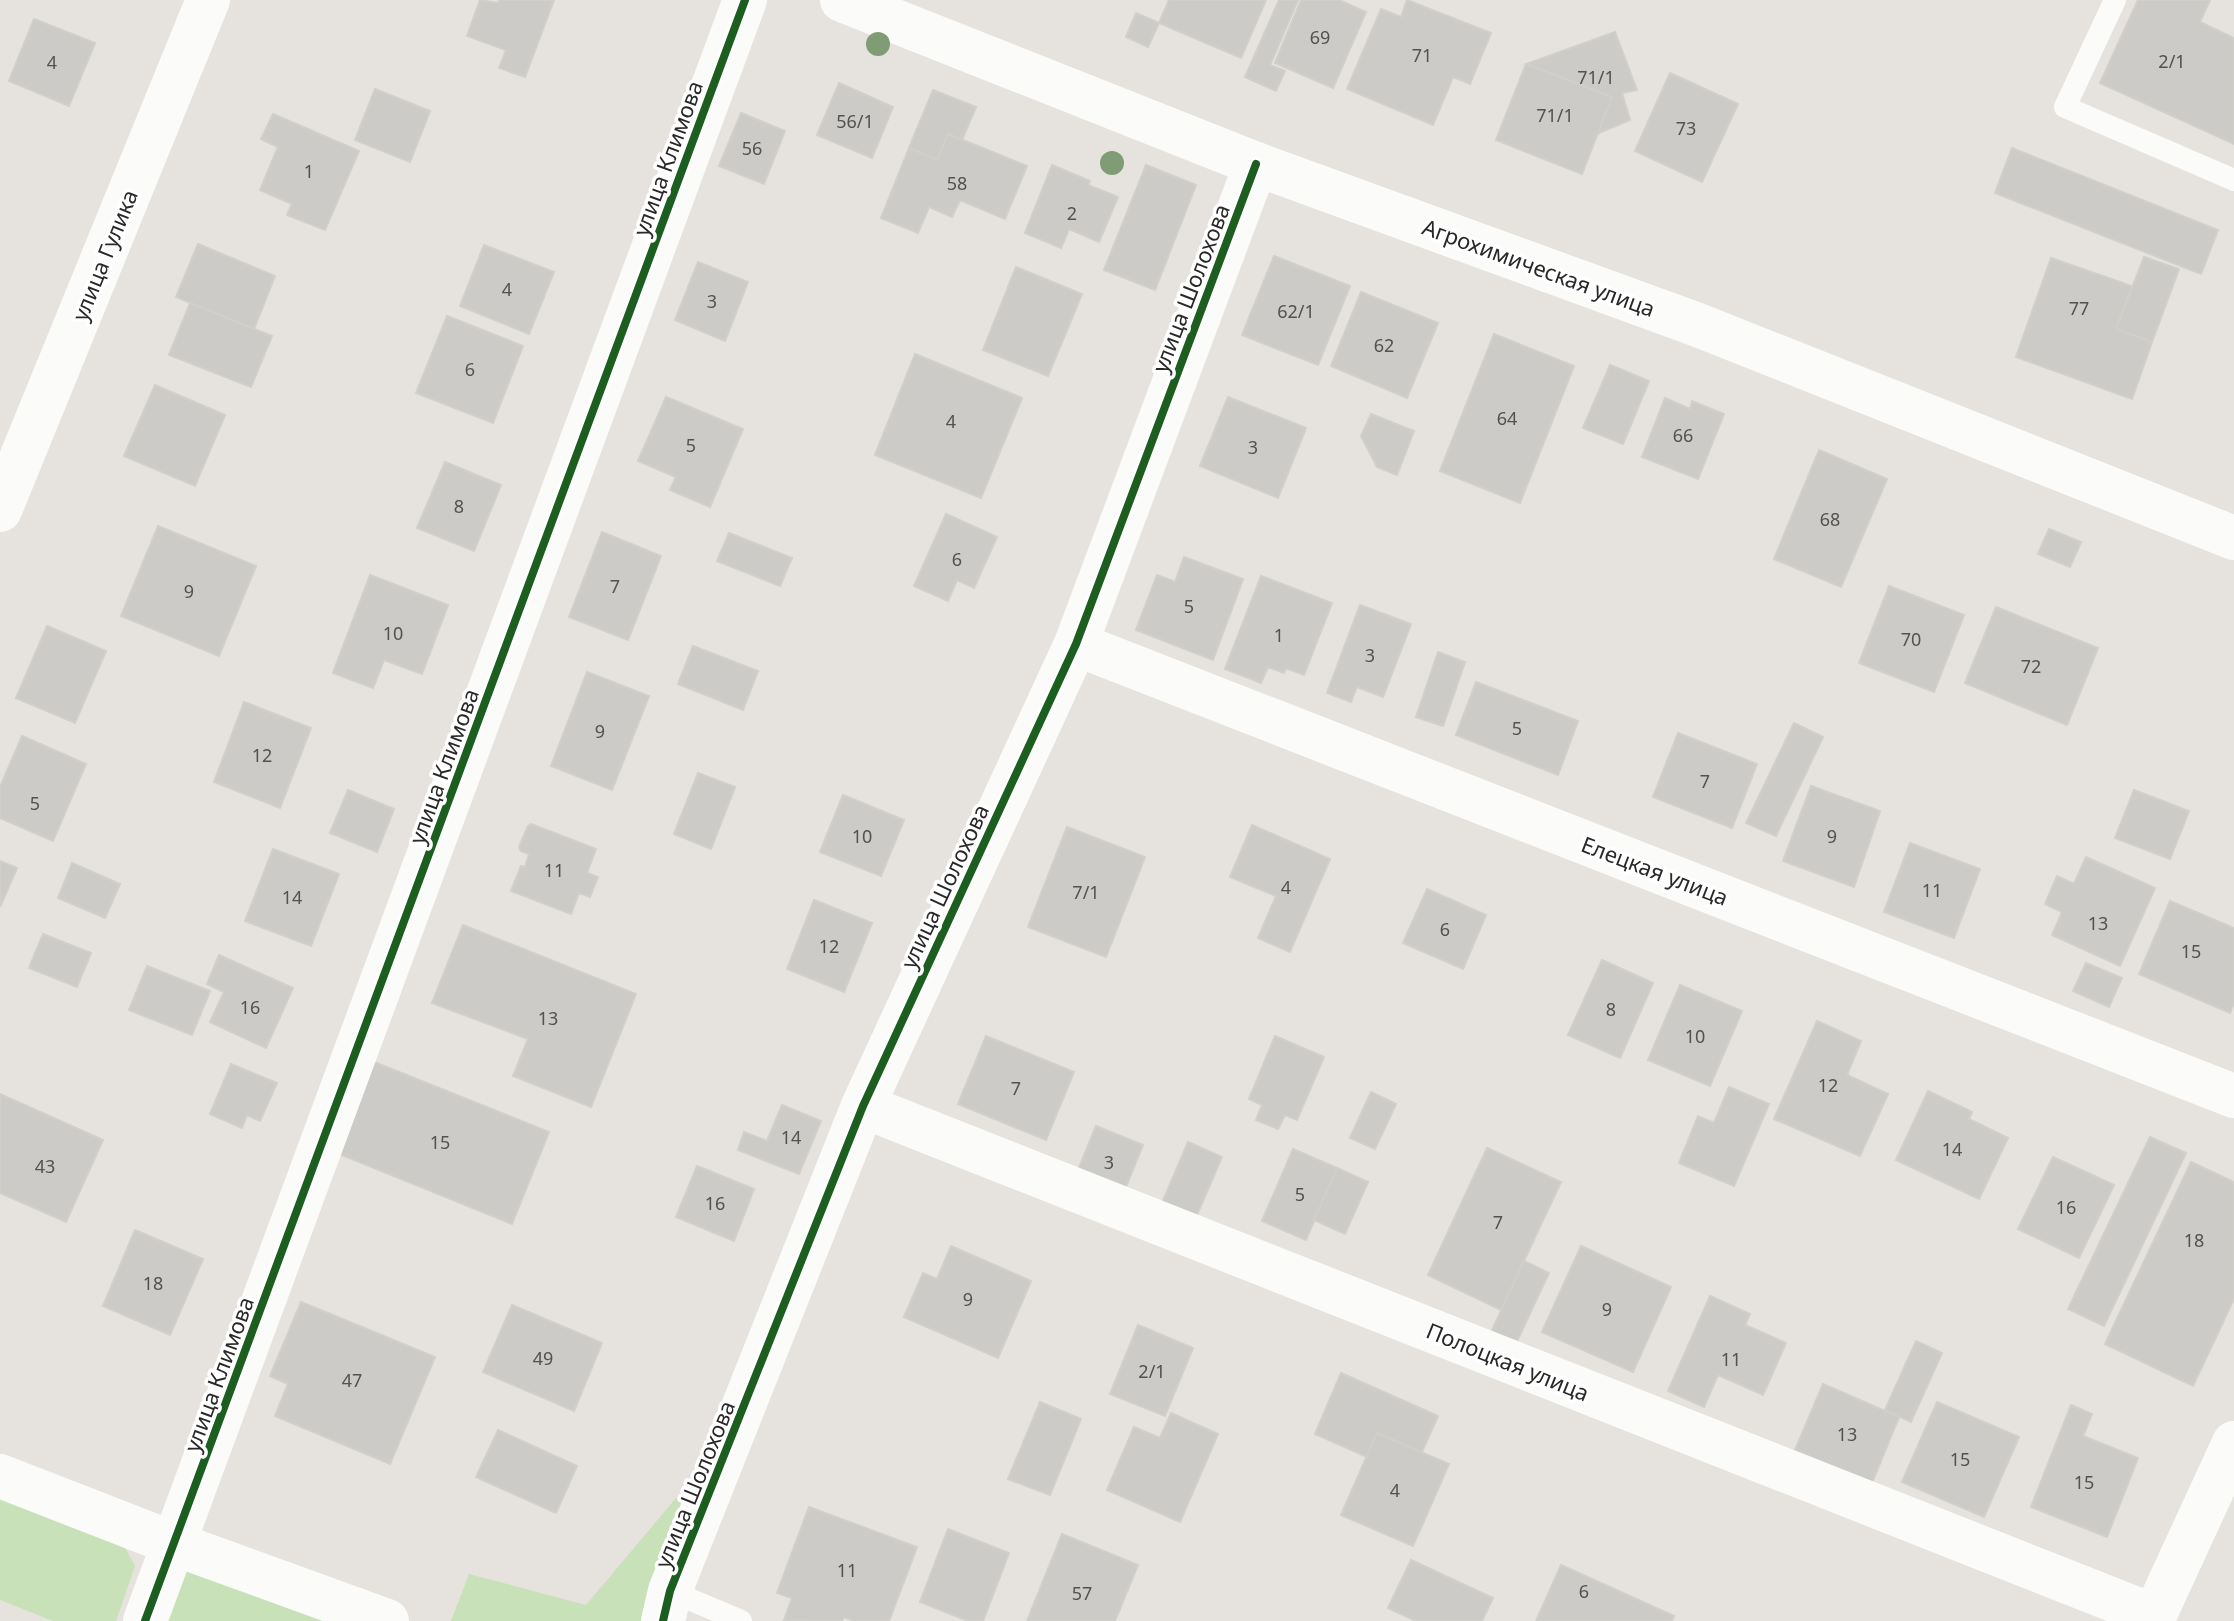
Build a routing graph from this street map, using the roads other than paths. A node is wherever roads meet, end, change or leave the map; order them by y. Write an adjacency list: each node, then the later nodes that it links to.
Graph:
1 (208, 0): 7 (street, улица Гулика)
2 (745, 0): 14 (street, улица Климова)
3 (842, 0): 5 (street, Агрохимическая улица)
4 (2115, 0): 6 (lane)
5 (1256, 164): 8 (street, Агрохимическая улица); 9 (street, улица Шолохова)
6 (2234, 180)
7 (0, 510)
8 (2234, 538)
9 (1076, 644): 10 (street, Елецкая улица); 11 (street, улица Шолохова)
10 (2234, 1096)
11 (863, 1106): 15 (street, улица Шолохова); 16 (street, Полоцкая улица)
12 (2234, 1443): 16 (street)
13 (0, 1476): 14 (street)
14 (175, 1544): 17 (street, улица Климова); 18 (street)
15 (667, 1606): 19 (lane)
16 (2153, 1619)
17 (145, 1621)
18 (387, 1621)
19 (741, 1621)

